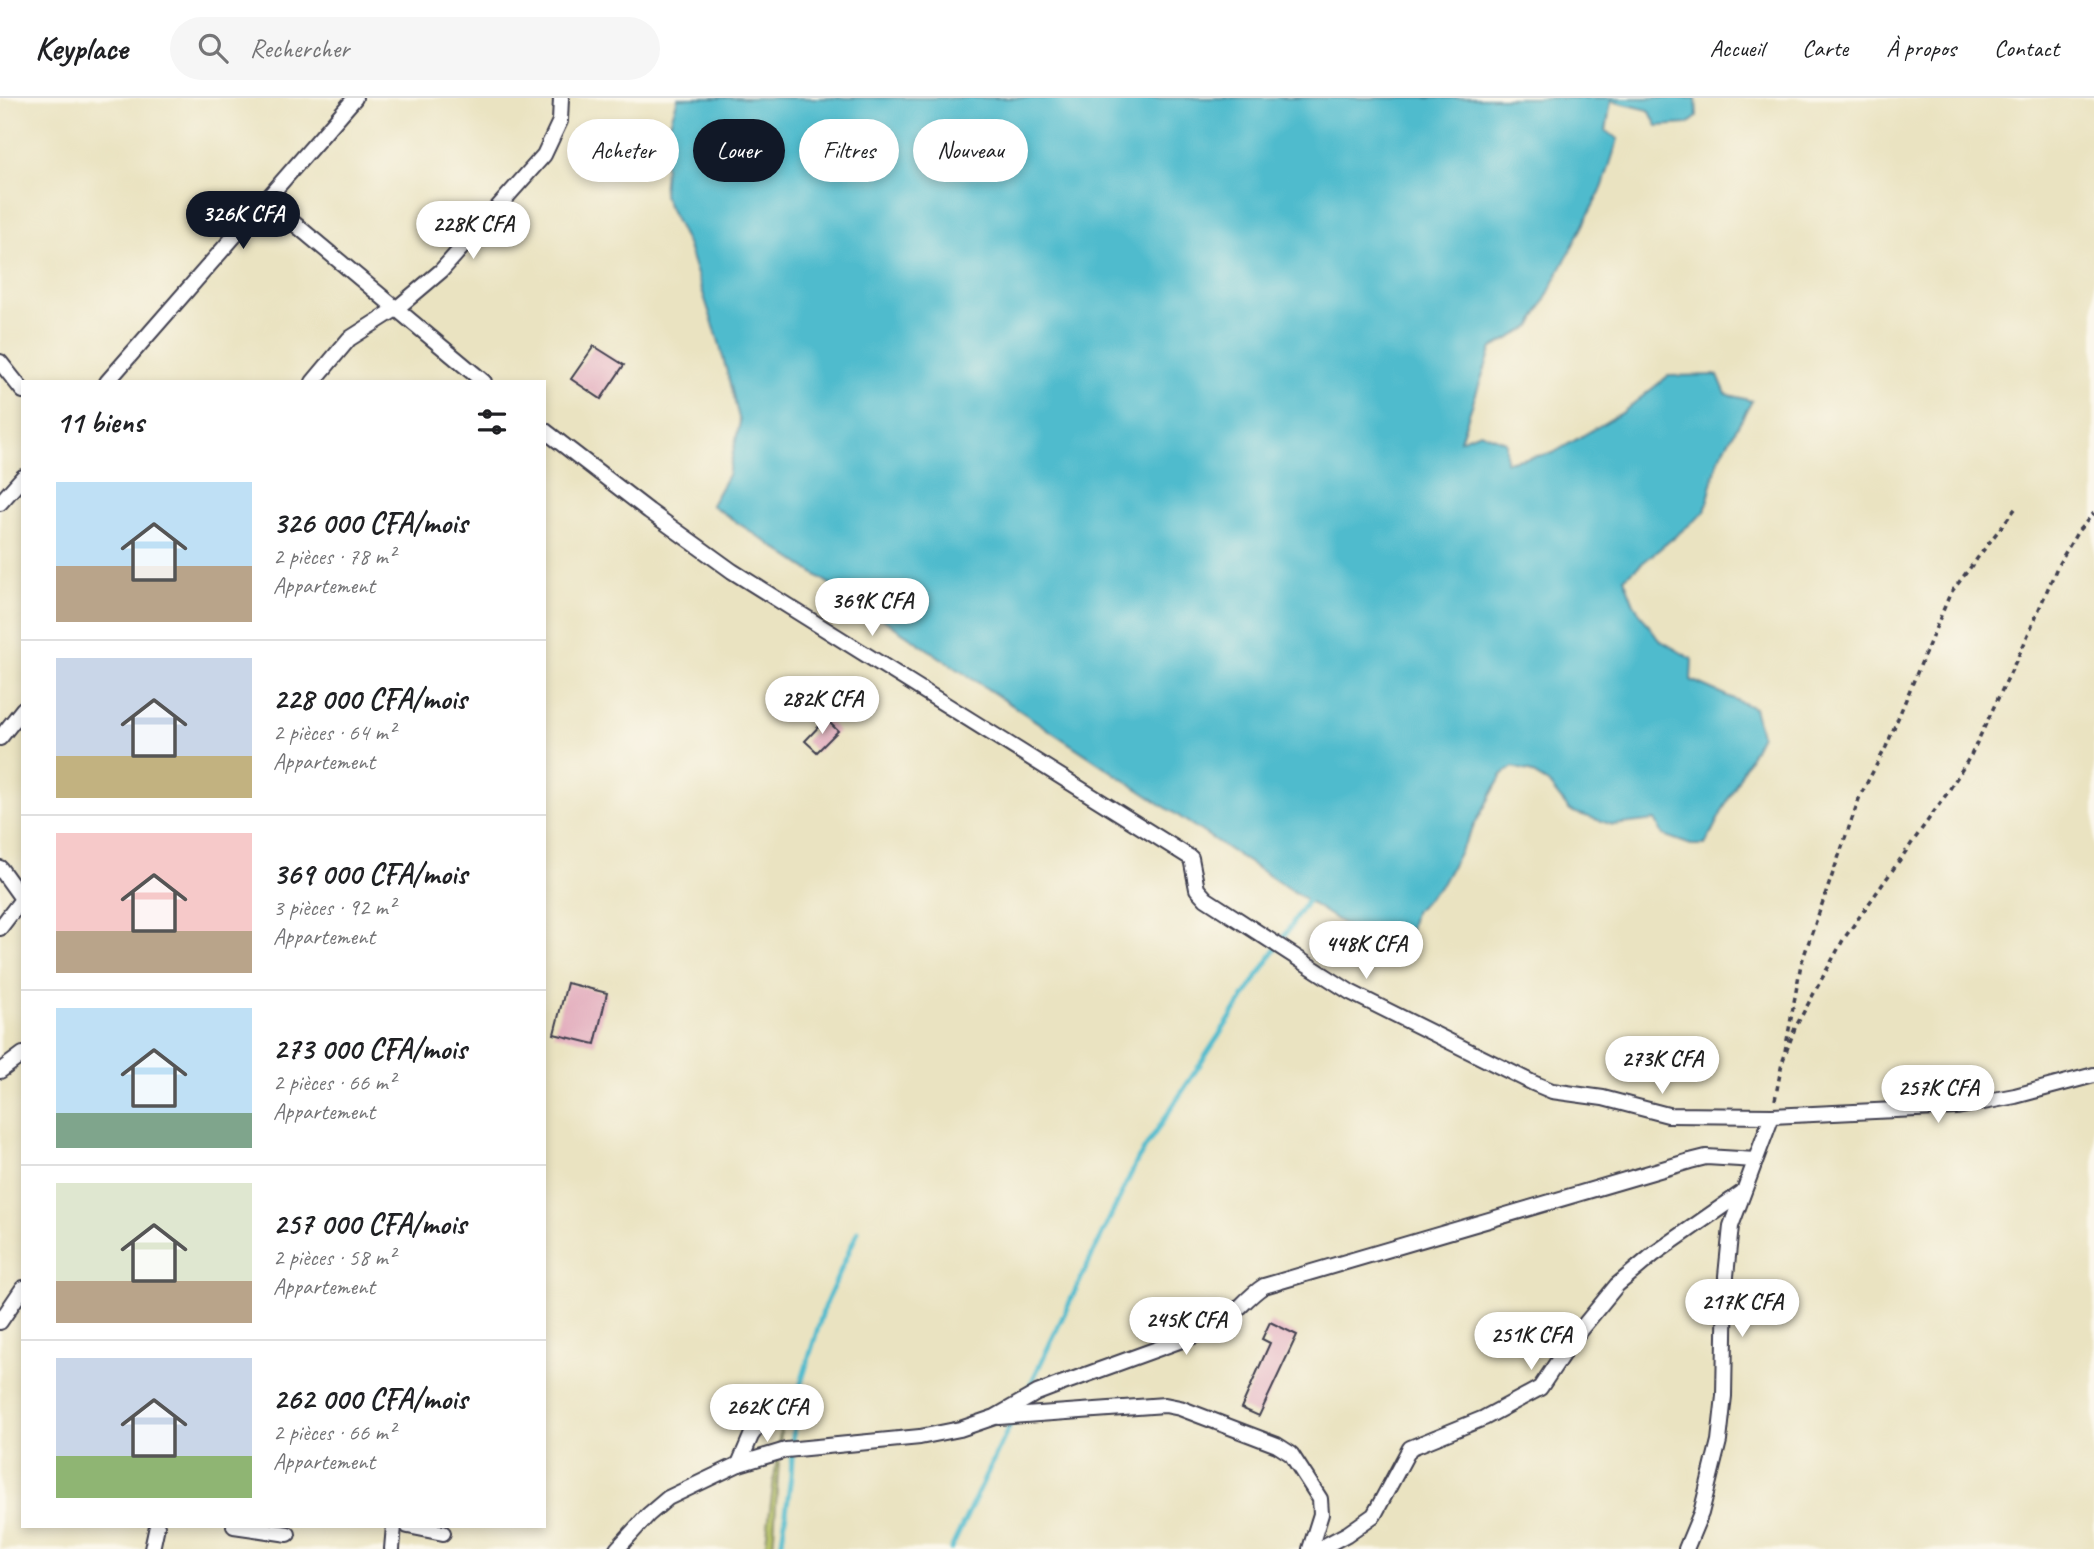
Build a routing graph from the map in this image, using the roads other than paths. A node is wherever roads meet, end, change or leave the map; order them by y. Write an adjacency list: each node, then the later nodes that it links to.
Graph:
1 (355, 98): 3 (street)
2 (561, 98): 4 (street)
3 (265, 199): 4 (street); 6 (street)
4 (396, 309): 7 (street); 8 (street)
5 (0, 362): 9 (street)
6 (109, 380)
7 (315, 380)
8 (478, 380)
9 (21, 388)
10 (546, 432): 22 (street)
11 (21, 479): 12 (street)
12 (0, 503)
13 (21, 712): 14 (street)
14 (0, 738)
15 (0, 868): 16 (street)
16 (21, 898)
17 (21, 900): 18 (street)
18 (0, 928)
19 (21, 1055): 20 (street)
20 (0, 1071)
21 (2094, 1074): 22 (street)
22 (1772, 1116): 23 (street)
23 (1756, 1160): 24 (street); 28 (street)
24 (1743, 1192): 40 (street); 41 (street)
25 (21, 1291): 26 (street)
26 (0, 1322)
27 (769, 1410): 29 (street)
28 (995, 1417): 29 (street); 39 (street)
29 (738, 1464): 38 (street)
30 (157, 1528): 36 (street)
31 (245, 1528): 35 (street)
32 (394, 1528): 37 (street)
33 (418, 1528): 34 (street)
34 (443, 1533)
35 (288, 1536)
36 (152, 1549)
37 (392, 1549)
38 (617, 1549)
39 (1310, 1549)
40 (1319, 1549)
41 (1686, 1549)

